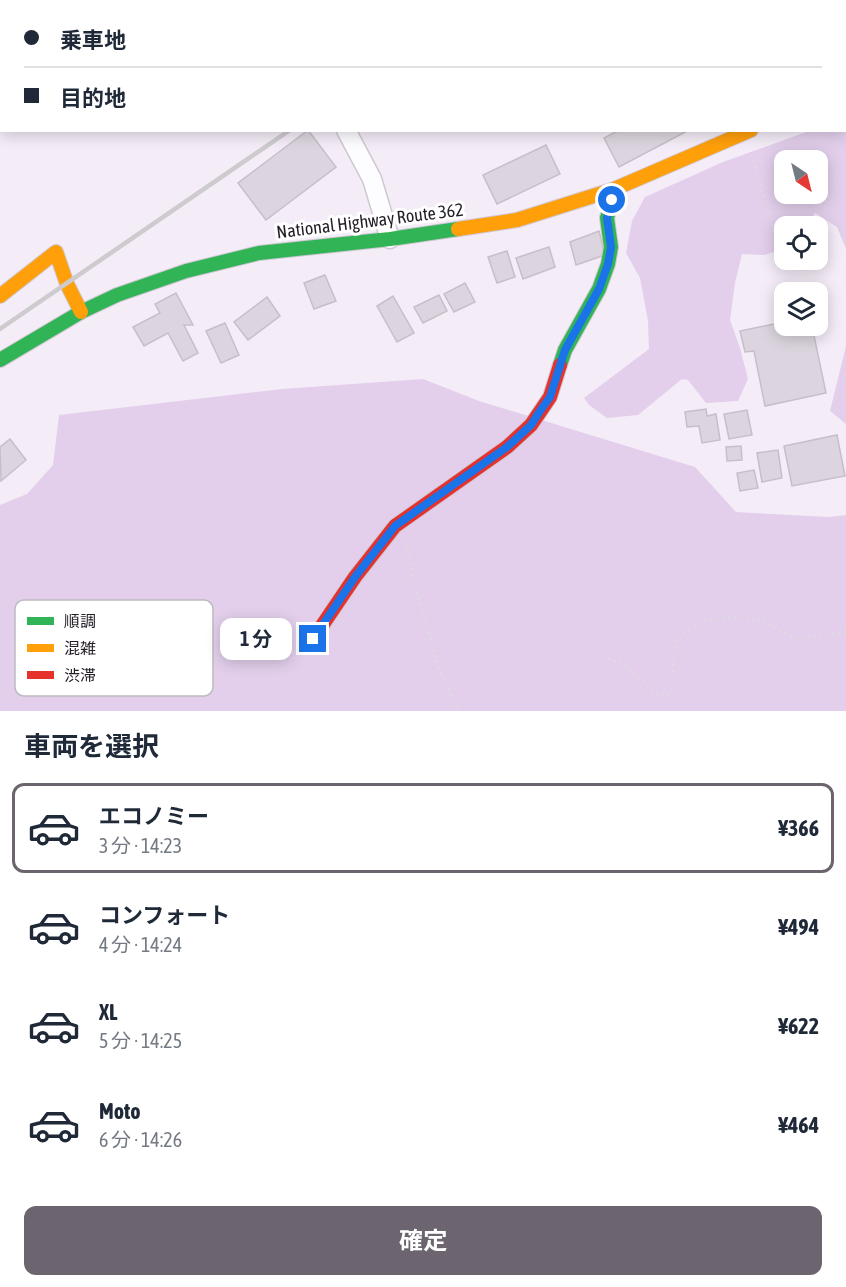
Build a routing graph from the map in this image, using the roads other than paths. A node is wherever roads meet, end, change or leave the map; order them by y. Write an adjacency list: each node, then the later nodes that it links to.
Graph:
1 (347, 132): 4 (street)
2 (748, 132): 3 (main road, National Highway Route 362)
3 (612, 190): 4 (main road, National Highway Route 362); 8 (main road)
4 (390, 239): 6 (main road, National Highway Route 362)
5 (0, 296): 6 (main road)
6 (81, 312): 7 (main road, National Highway Route 362)
7 (0, 360)
8 (313, 639)

